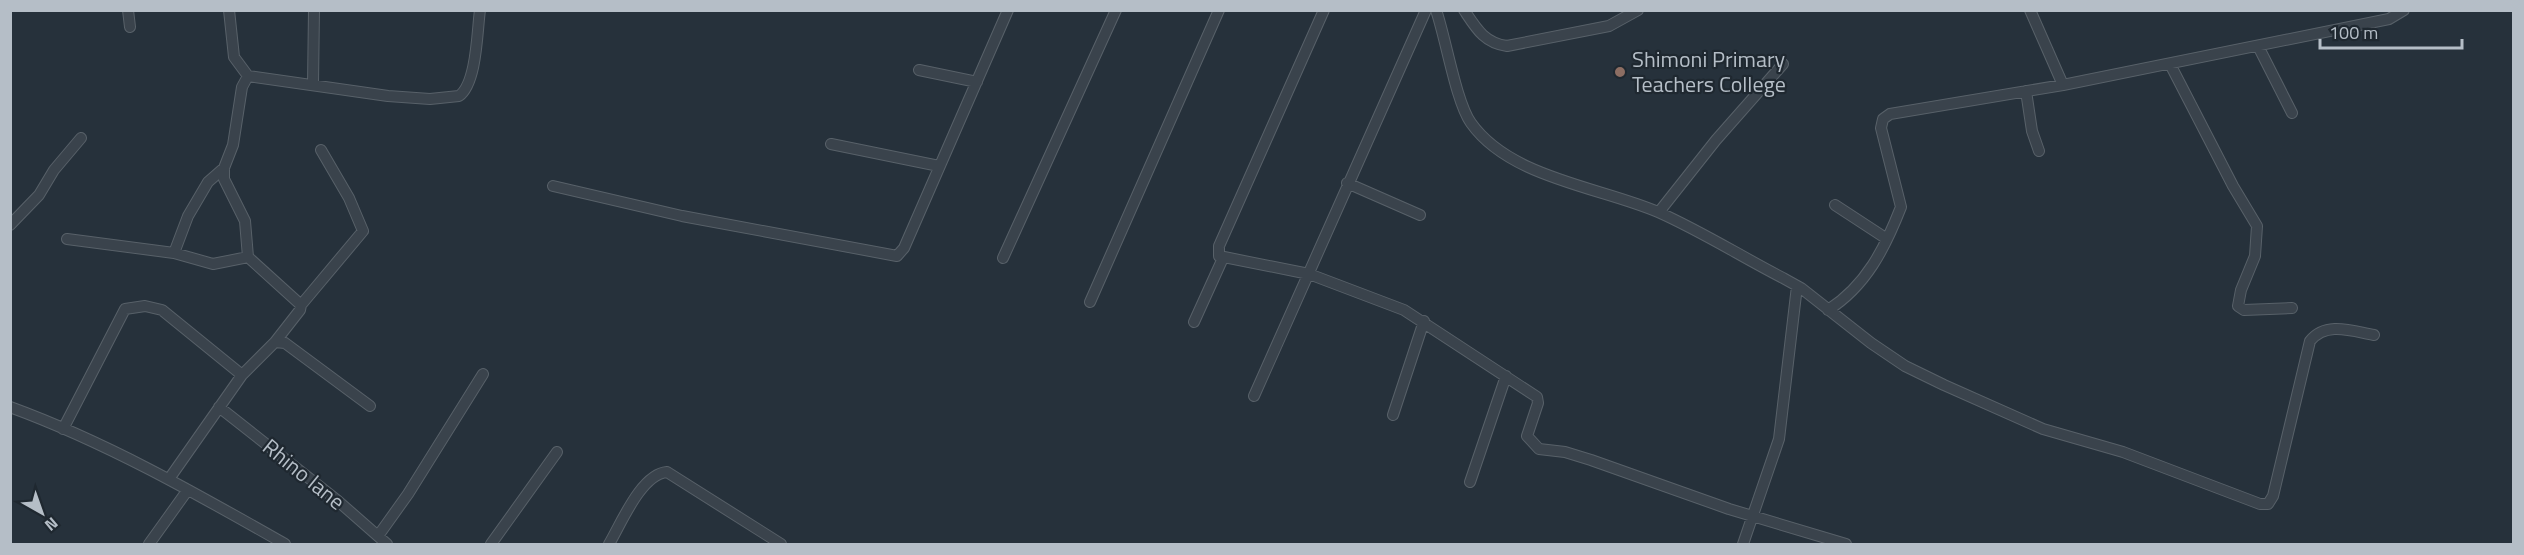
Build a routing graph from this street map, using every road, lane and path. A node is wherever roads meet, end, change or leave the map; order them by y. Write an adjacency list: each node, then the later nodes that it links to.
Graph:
1 (128, 10): 15 (street)
2 (229, 10): 20 (street)
3 (314, 10): 22 (street)
4 (480, 10): 22 (street)
5 (1008, 10): 21 (street)
6 (1116, 10): 42 (street)
7 (1219, 10): 46 (street)
8 (1324, 10): 43 (street)
9 (1426, 10): 32 (street)
10 (1436, 10): 35 (street)
11 (1464, 10): 12 (street)
12 (1638, 10)
13 (2030, 10): 23 (street)
14 (2404, 10): 16 (street)
15 (129, 27)
16 (2258, 46): 18 (street); 25 (street)
17 (1783, 64): 35 (street)
18 (2170, 64): 23 (street); 48 (street)
19 (919, 70): 21 (street)
20 (248, 76): 22 (street); 31 (street)
21 (977, 82): 30 (street)
22 (313, 84)
23 (2063, 85): 24 (street)
24 (2026, 91): 29 (street); 39 (street)
25 (2292, 112)
26 (81, 138): 37 (street)
27 (831, 144): 30 (street)
28 (321, 150): 47 (street)
29 (2039, 151)
30 (939, 166): 33 (street)
31 (224, 168): 40 (street); 41 (street)
32 (1347, 183): 36 (street); 44 (street)
33 (553, 186)
34 (1835, 205): 39 (street)
35 (1659, 212): 45 (street)
36 (1420, 214)
37 (10, 225)
38 (67, 239): 40 (street)
39 (1887, 239): 49 (street)
40 (174, 253): 41 (street)
41 (248, 257): 47 (street)
42 (1003, 258)
43 (1223, 258): 44 (street); 51 (street)
44 (1309, 274): 50 (street); 57 (street)
45 (1797, 286): 49 (street); 67 (street)
46 (1090, 302)
47 (301, 305): 53 (street)
48 (2292, 308)
49 (1828, 310): 52 (street)
50 (1424, 321): 56 (street); 61 (street)
51 (1194, 322)
52 (2374, 335)
53 (275, 342): 55 (street); 58 (street)
54 (483, 374): 68 (street)
55 (242, 375): 60 (street); 62 (street)
56 (1506, 376): 65 (street); 67 (street)
57 (1254, 396)
58 (370, 406)
59 (10, 407): 62 (street)
60 (219, 407): 64 (street); 68 (street, Rhino lane)
61 (1393, 415)
62 (63, 429): 64 (street)
63 (558, 452): 72 (street)
64 (169, 479): 66 (street)
65 (1470, 482)
66 (187, 491): 69 (street); 70 (street)
67 (1755, 516): 75 (street); 76 (street)
68 (378, 536): 71 (street, Rhino lane)
69 (148, 544)
70 (285, 544)
71 (387, 544)
72 (491, 544)
73 (609, 544): 74 (street)
74 (781, 544)
75 (1743, 544)
76 (1846, 544)

